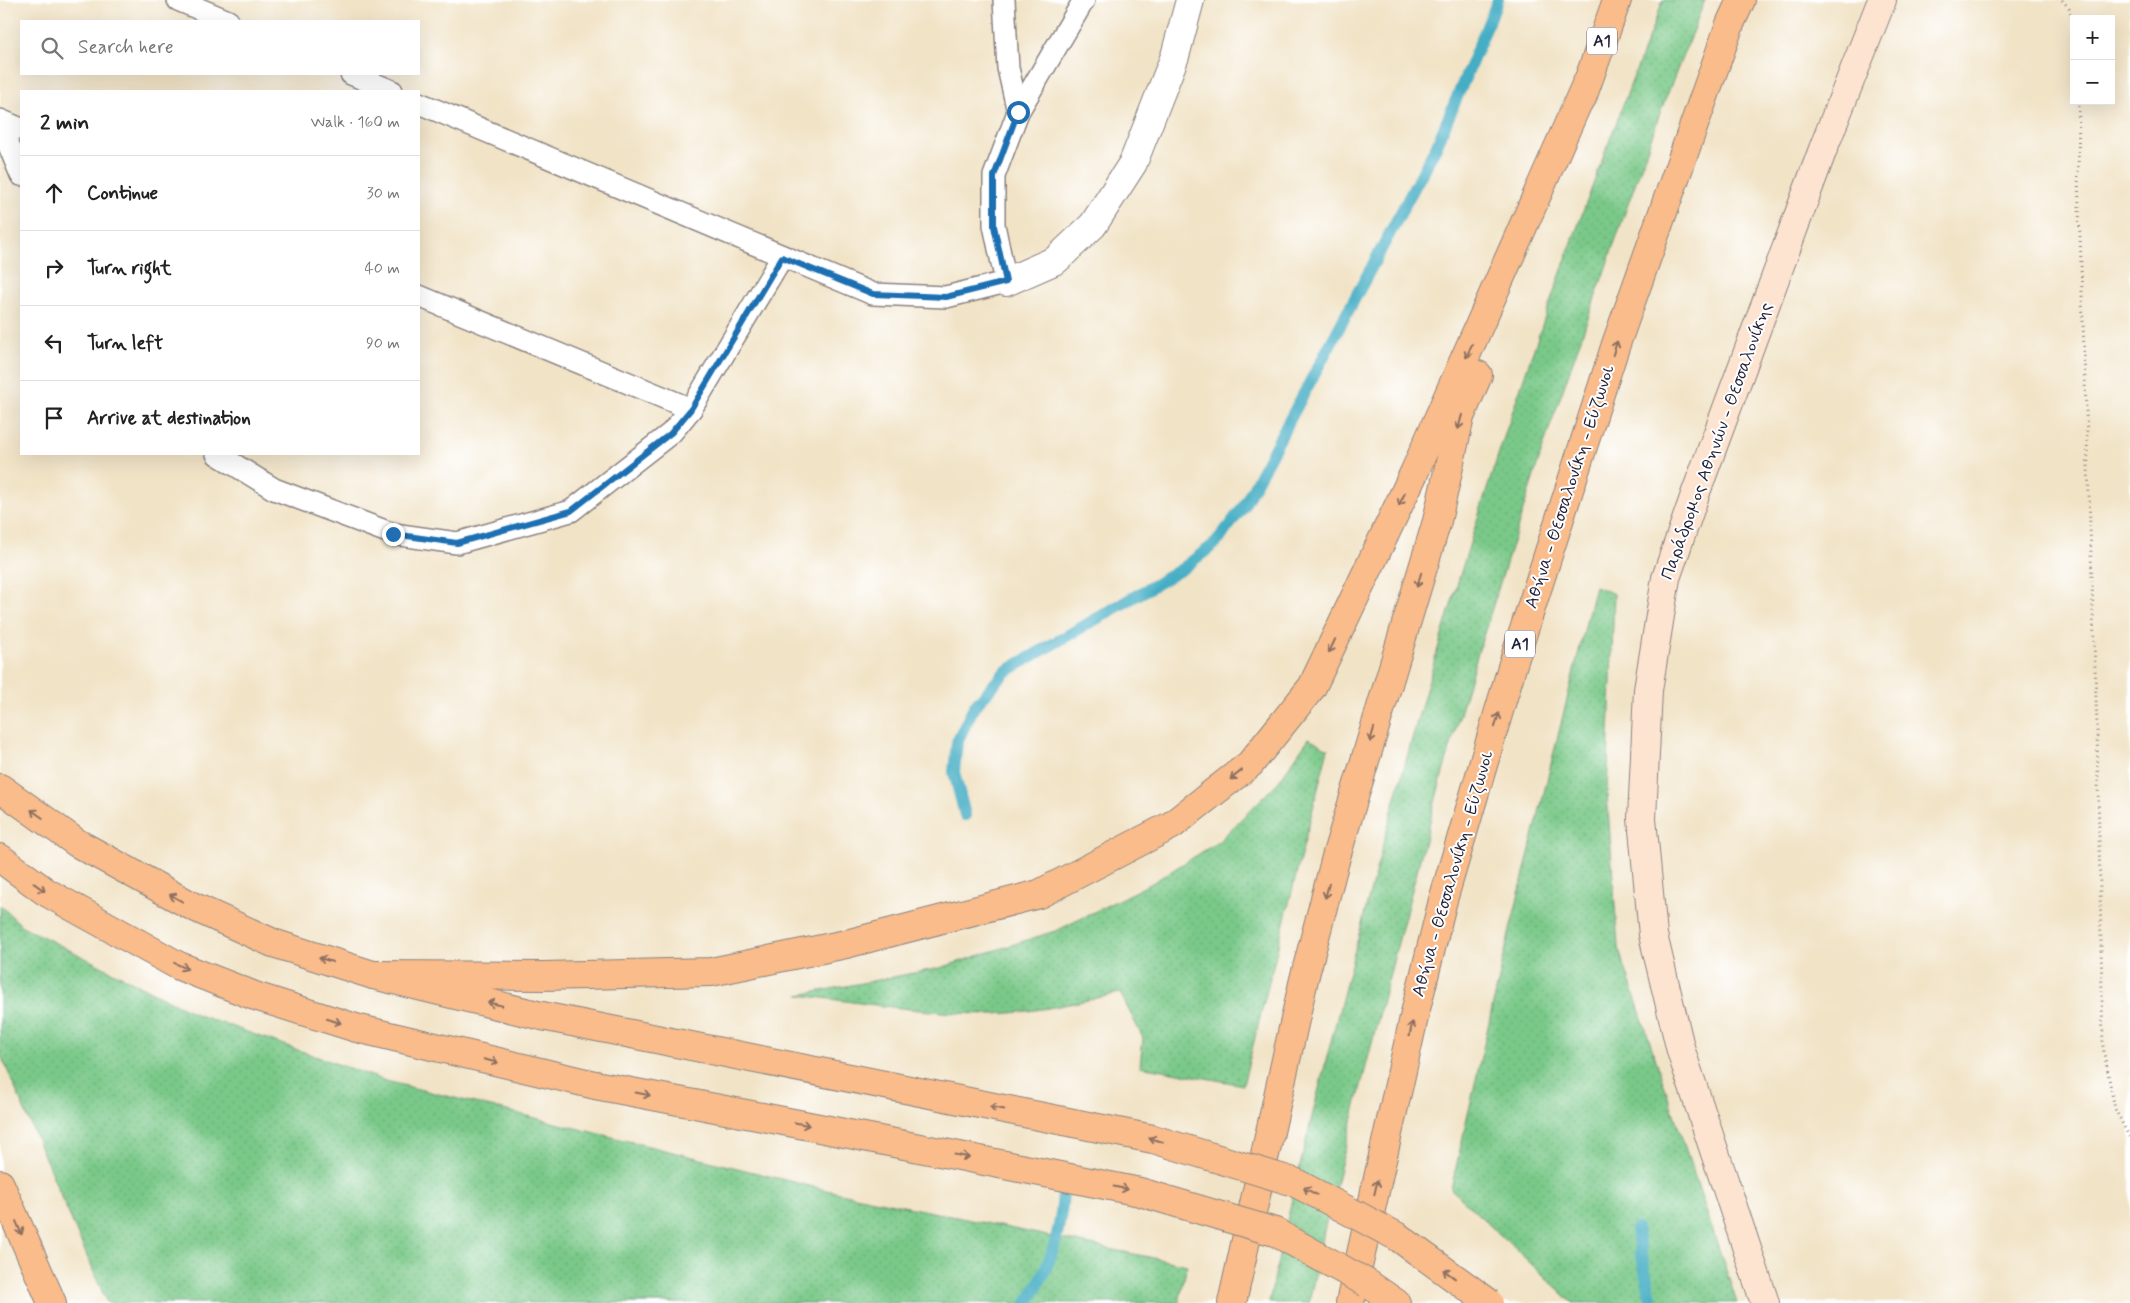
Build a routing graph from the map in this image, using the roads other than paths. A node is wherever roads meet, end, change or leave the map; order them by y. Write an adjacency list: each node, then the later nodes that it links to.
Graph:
1 (178, 0): 8 (lane)
2 (1004, 0): 13 (lane)
3 (1084, 0): 13 (lane)
4 (1190, 0): 19 (street)
5 (1617, 0): 10 (highway, Α1)
6 (1741, 0): 29 (highway, Αθήνα - Θεσσαλονίκη - Εύζωνοι / Α1, one-way to 6)
7 (1882, 0): 32 (main road, Παράδρομος Αθηνών - Θεσσαλονίκης)
8 (226, 20)
9 (353, 75): 11 (lane)
10 (1588, 82): 25 (highway, one-way to 25); 28 (highway, Α1, one-way to 28)
11 (390, 90)
12 (420, 103): 18 (lane)
13 (1018, 112): 19 (lane)
14 (0, 120): 16 (lane)
15 (0, 124): 17 (lane)
16 (20, 129)
17 (20, 173)
18 (782, 257): 19 (lane); 21 (lane)
19 (1006, 282)
20 (420, 296): 21 (lane)
21 (691, 409): 22 (lane)
22 (219, 455)
23 (0, 788): 25 (highway, one-way to 23)
24 (0, 858): 30 (highway, one-way to 30, bridge)
25 (373, 975): 31 (highway, one-way to 25, bridge)
26 (0, 1184): 27 (highway, one-way to 27)
27 (52, 1303)
28 (1232, 1303)
29 (1350, 1303)
30 (1396, 1303)
31 (1489, 1303)
32 (1765, 1303)

